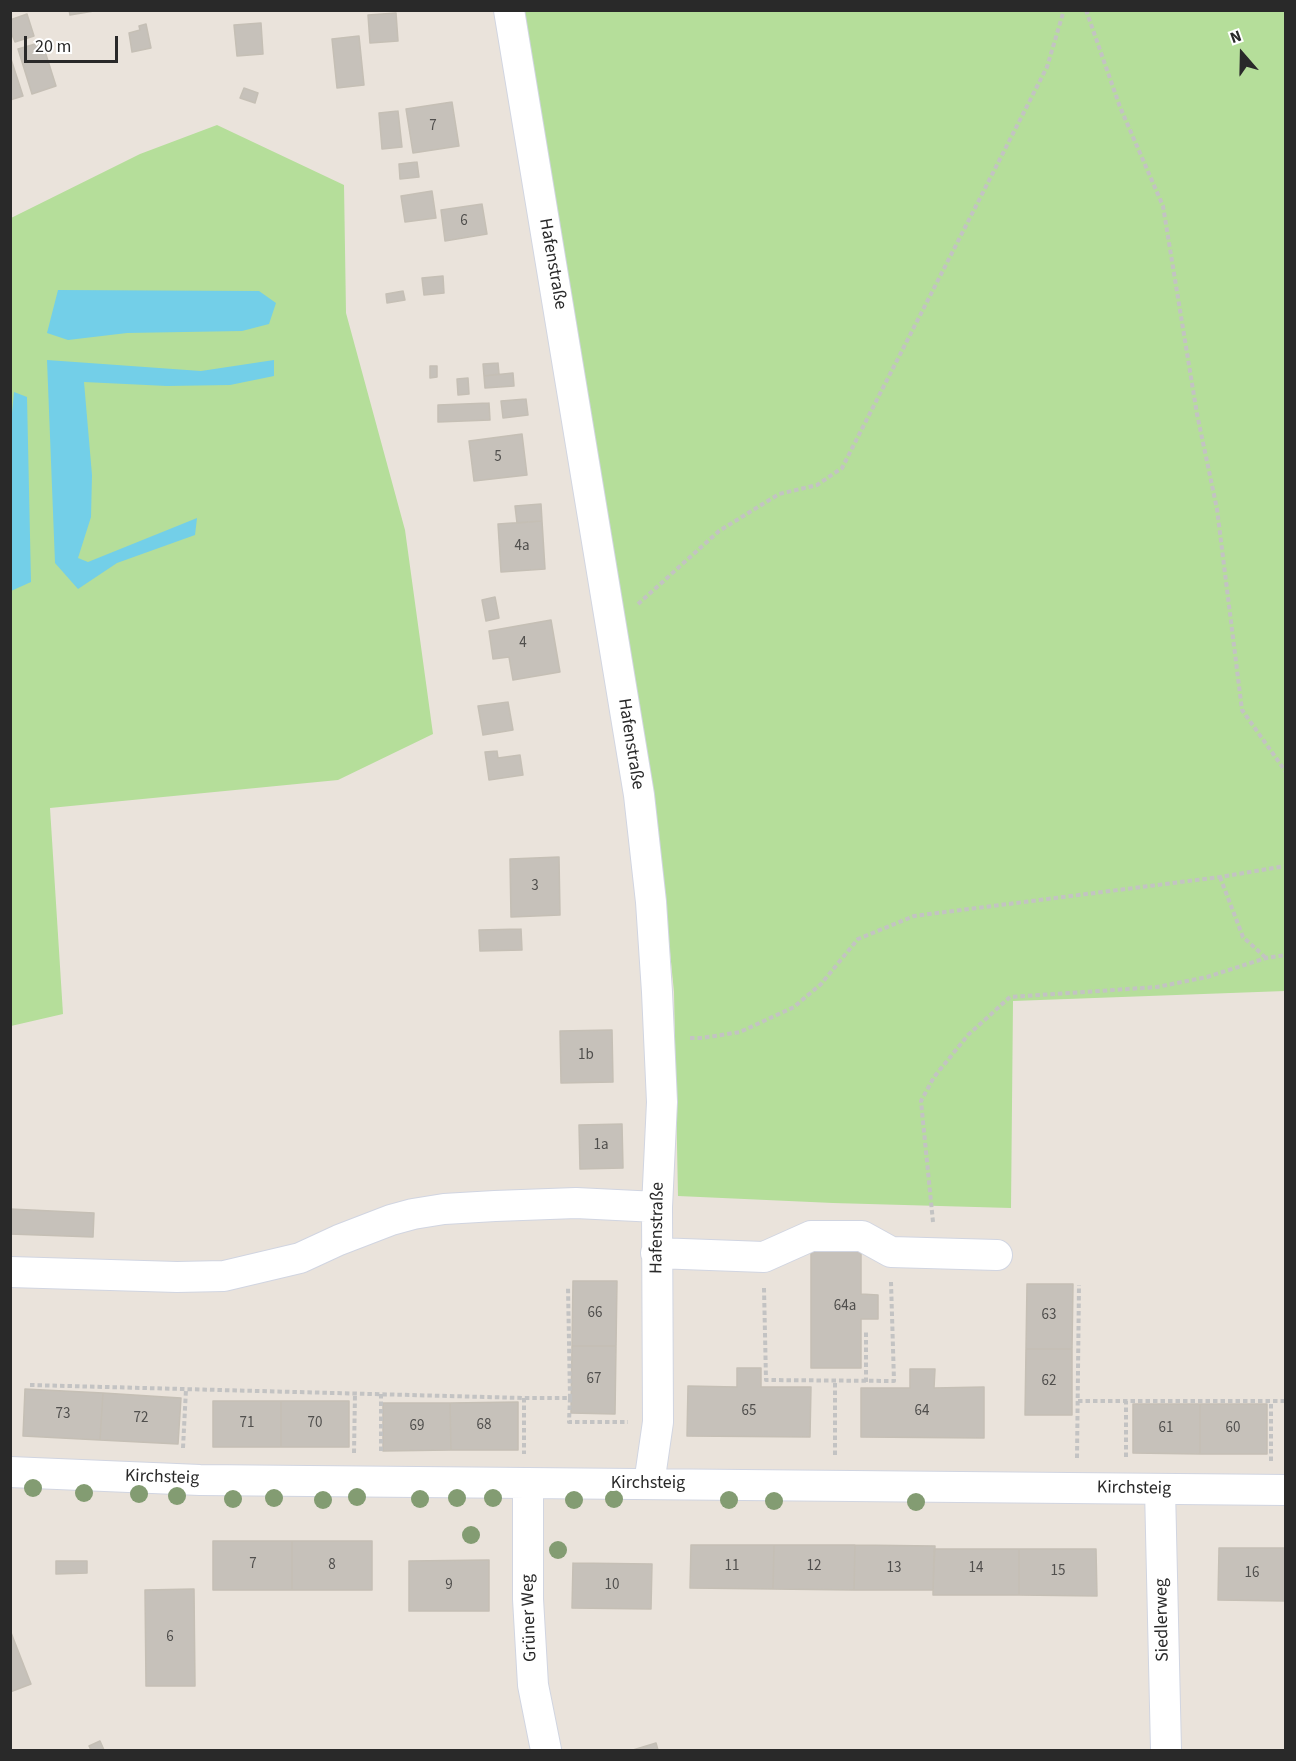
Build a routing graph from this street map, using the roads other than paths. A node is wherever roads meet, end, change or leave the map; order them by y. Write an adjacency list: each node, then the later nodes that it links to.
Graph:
1 (509, 10): 2 (street, Hafenstraße)
2 (657, 1207): 3 (street, Hafenstraße); 5 (street)
3 (656, 1253): 4 (street); 8 (street, Hafenstraße)
4 (997, 1255)
5 (10, 1272)
6 (10, 1472): 7 (street, Kirchsteig)
7 (528, 1484): 8 (street, Kirchsteig); 11 (street, Grüner Weg)
8 (649, 1484): 9 (street, Kirchsteig)
9 (1160, 1489): 10 (street, Kirchsteig); 12 (street, Siedlerweg)
10 (1278, 1490)
11 (546, 1750)
12 (1166, 1750)

